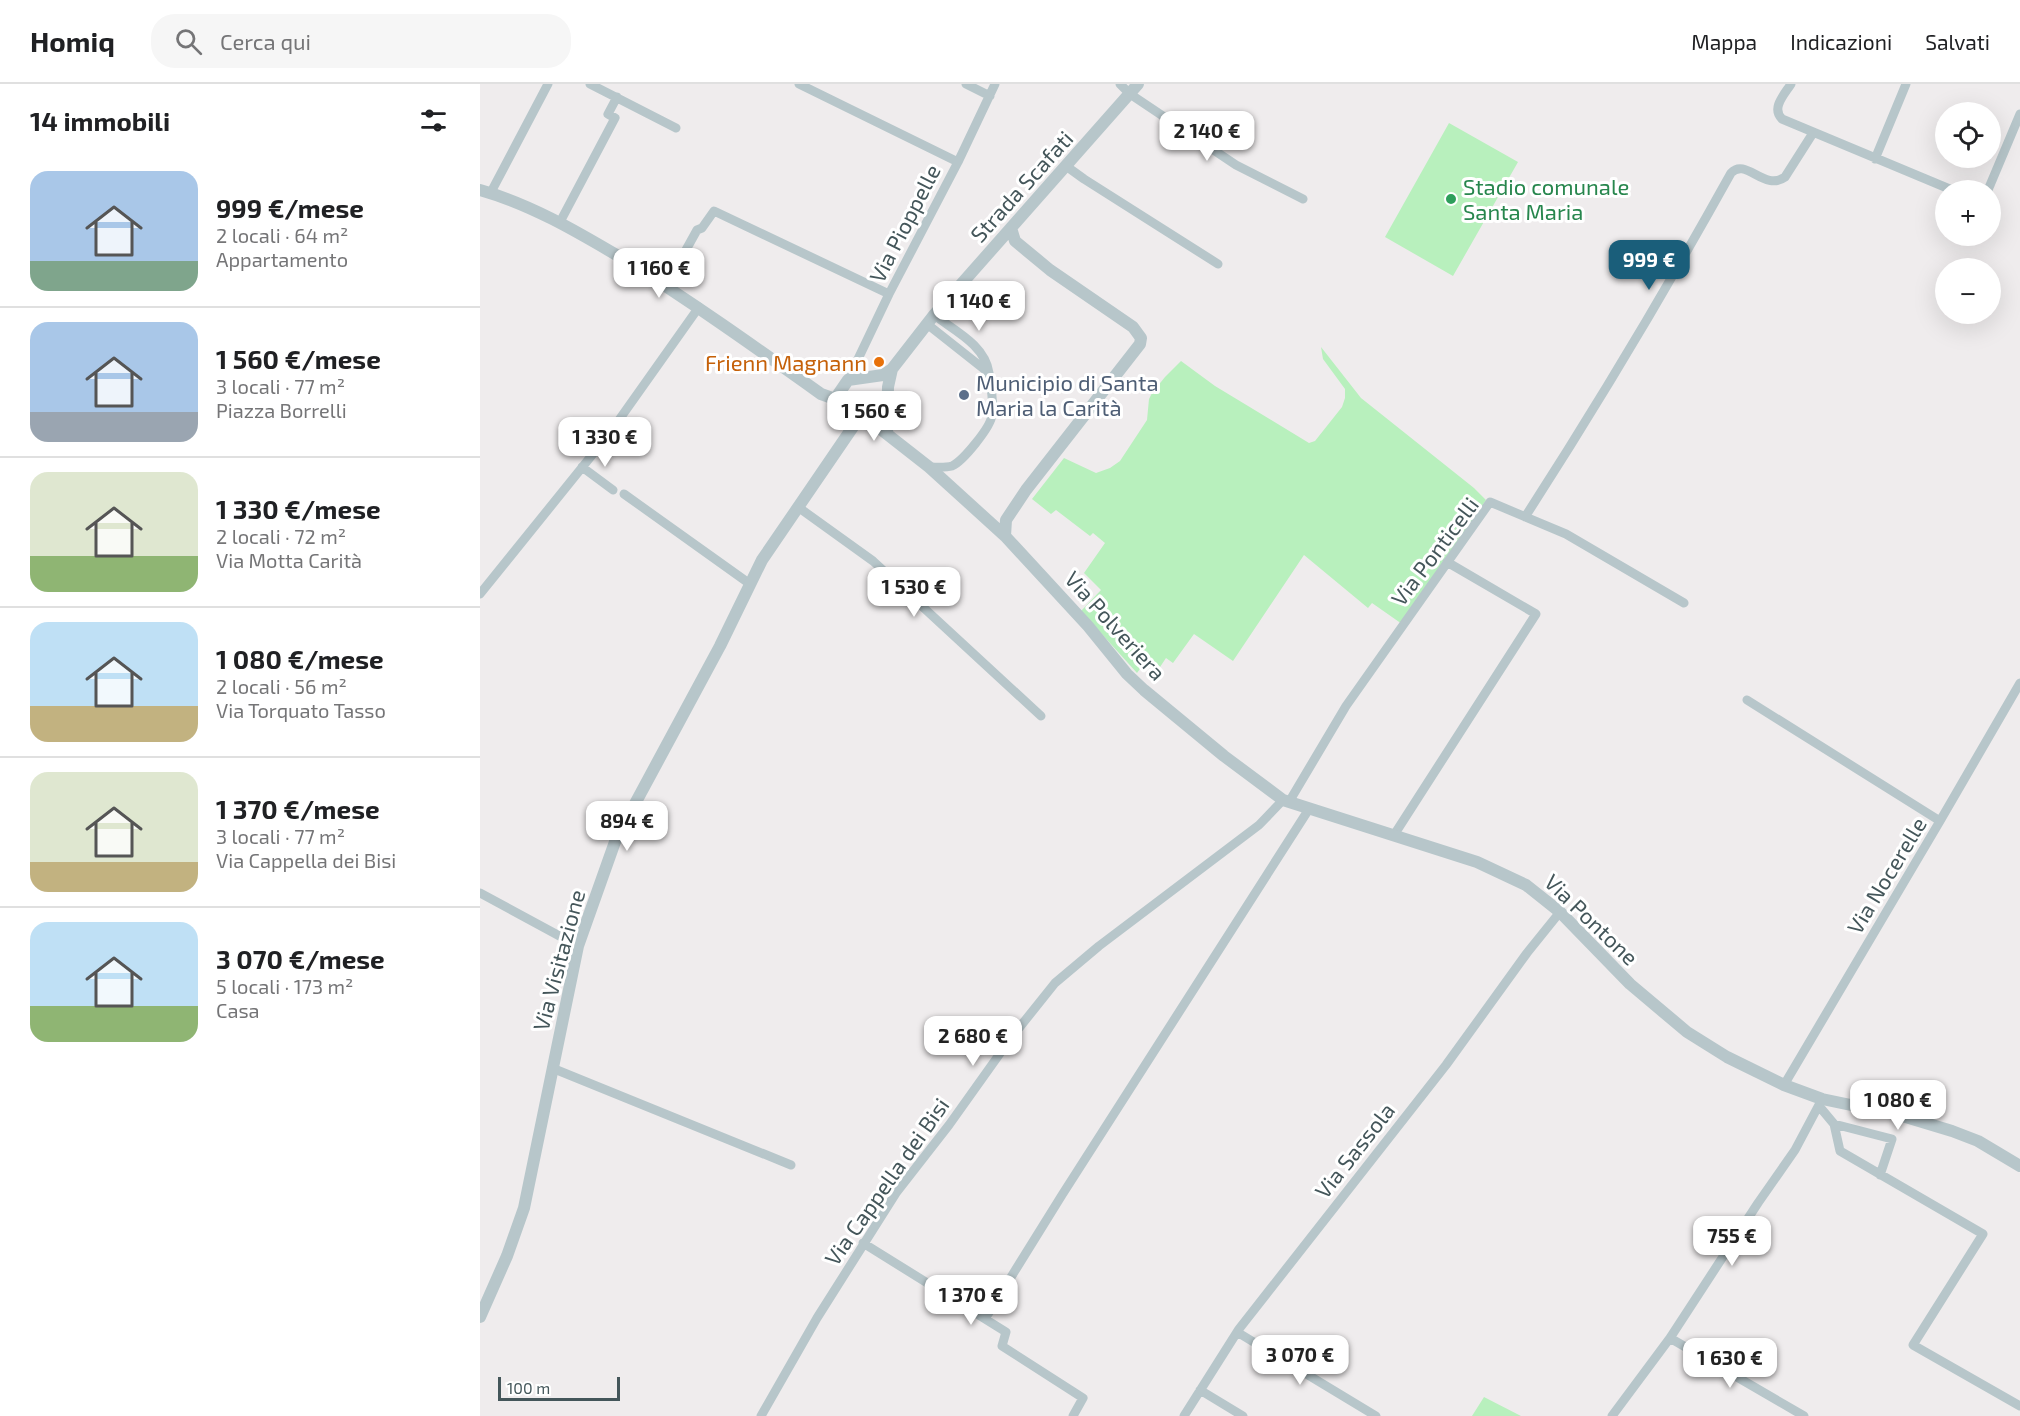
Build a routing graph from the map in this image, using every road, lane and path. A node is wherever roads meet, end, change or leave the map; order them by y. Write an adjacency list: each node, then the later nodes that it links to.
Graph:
1 (548, 84): 21 (street)
2 (590, 84): 12 (street)
3 (799, 84): 17 (street)
4 (966, 84): 11 (street)
5 (995, 84): 11 (street, Via Pioppelle)
6 (1120, 84): 10 (street)
7 (1138, 84): 10 (street, Strada Scafati)
8 (1791, 84): 15 (street)
9 (1906, 84): 16 (street)
10 (1130, 94): 18 (street, Strada Scafati); 22 (street)
11 (990, 96): 17 (street, Via Pioppelle)
12 (616, 97): 14 (street); 23 (street)
13 (2020, 114): 19 (street)
14 (676, 128)
15 (1813, 133): 16 (street); 40 (street)
16 (1875, 159): 20 (street)
17 (958, 162): 27 (street, Via Pioppelle)
18 (1066, 166): 24 (street, Strada Scafati); 25 (street)
19 (1992, 180)
20 (1935, 183)
21 (485, 192): 23 (street)
22 (1303, 199)
23 (560, 222): 26 (street)
24 (1011, 228): 29 (street, Strada Scafati); 41 (street)
25 (1218, 264)
26 (666, 286): 27 (street); 28 (street)
27 (889, 294): 31 (street, Via Pioppelle)
28 (699, 308): 32 (street); 35 (street)
29 (930, 320): 30 (street); 36 (street)
30 (892, 369): 31 (street); 34 (street)
31 (848, 380): 32 (street)
32 (835, 399): 33 (street)
33 (859, 418): 34 (street); 39 (street, Via Visitazione)
34 (887, 434): 36 (street)
35 (582, 467): 37 (street); 46 (street)
36 (929, 467): 42 (street, Via Polveriera)
37 (613, 490)
38 (624, 494): 45 (street)
39 (798, 507): 45 (street, Via Visitazione); 50 (street)
40 (1525, 517): 44 (street, Via Ponticelli); 47 (street, Via Ponticelli)
41 (1006, 520): 42 (street); 43 (street)
42 (991, 523): 43 (street, Via Polveriera)
43 (1005, 536): 51 (street, Via Polveriera)
44 (1448, 562): 51 (street, Via Ponticelli); 54 (street)
45 (750, 584): 57 (street, Via Visitazione)
46 (480, 594)
47 (1684, 603)
48 (2020, 683): 53 (street, Via Nocerelle)
49 (1748, 700): 53 (street)
50 (1041, 716)
51 (1286, 801): 52 (street, Via Pontone); 65 (street, Via Cappella dei Bisi)
52 (1309, 809): 54 (street, Via Pontone); 67 (street)
53 (1940, 821): 59 (street, Via Nocerelle)
54 (1394, 835): 56 (street, Via Pontone)
55 (480, 893): 57 (street)
56 (1560, 912): 59 (street, Via Pontone); 68 (street, Via Sassola)
57 (578, 946): 58 (street, Via Visitazione)
58 (552, 1068): 62 (street); 66 (street, Via Visitazione)
59 (1784, 1085): 60 (street, Via Pontone)
60 (1820, 1102): 61 (street); 63 (street, Via Pontone); 69 (street)
61 (1834, 1124): 64 (street); 64 (street)
62 (791, 1165)
63 (2020, 1166)
64 (1880, 1174): 71 (street)
65 (863, 1243): 67 (street); 72 (street, Via Cappella dei Bisi)
66 (480, 1317)
67 (985, 1319): 73 (street)
68 (1238, 1332): 70 (street, Via Sassola); 76 (street)
69 (1670, 1338): 77 (street); 78 (street)
70 (1200, 1390): 74 (street, Via Sassola); 75 (street)
71 (2020, 1406)
72 (761, 1416)
73 (1073, 1416)
74 (1184, 1416)
75 (1243, 1416)
76 (1376, 1416)
77 (1612, 1416)
78 (1804, 1416)

